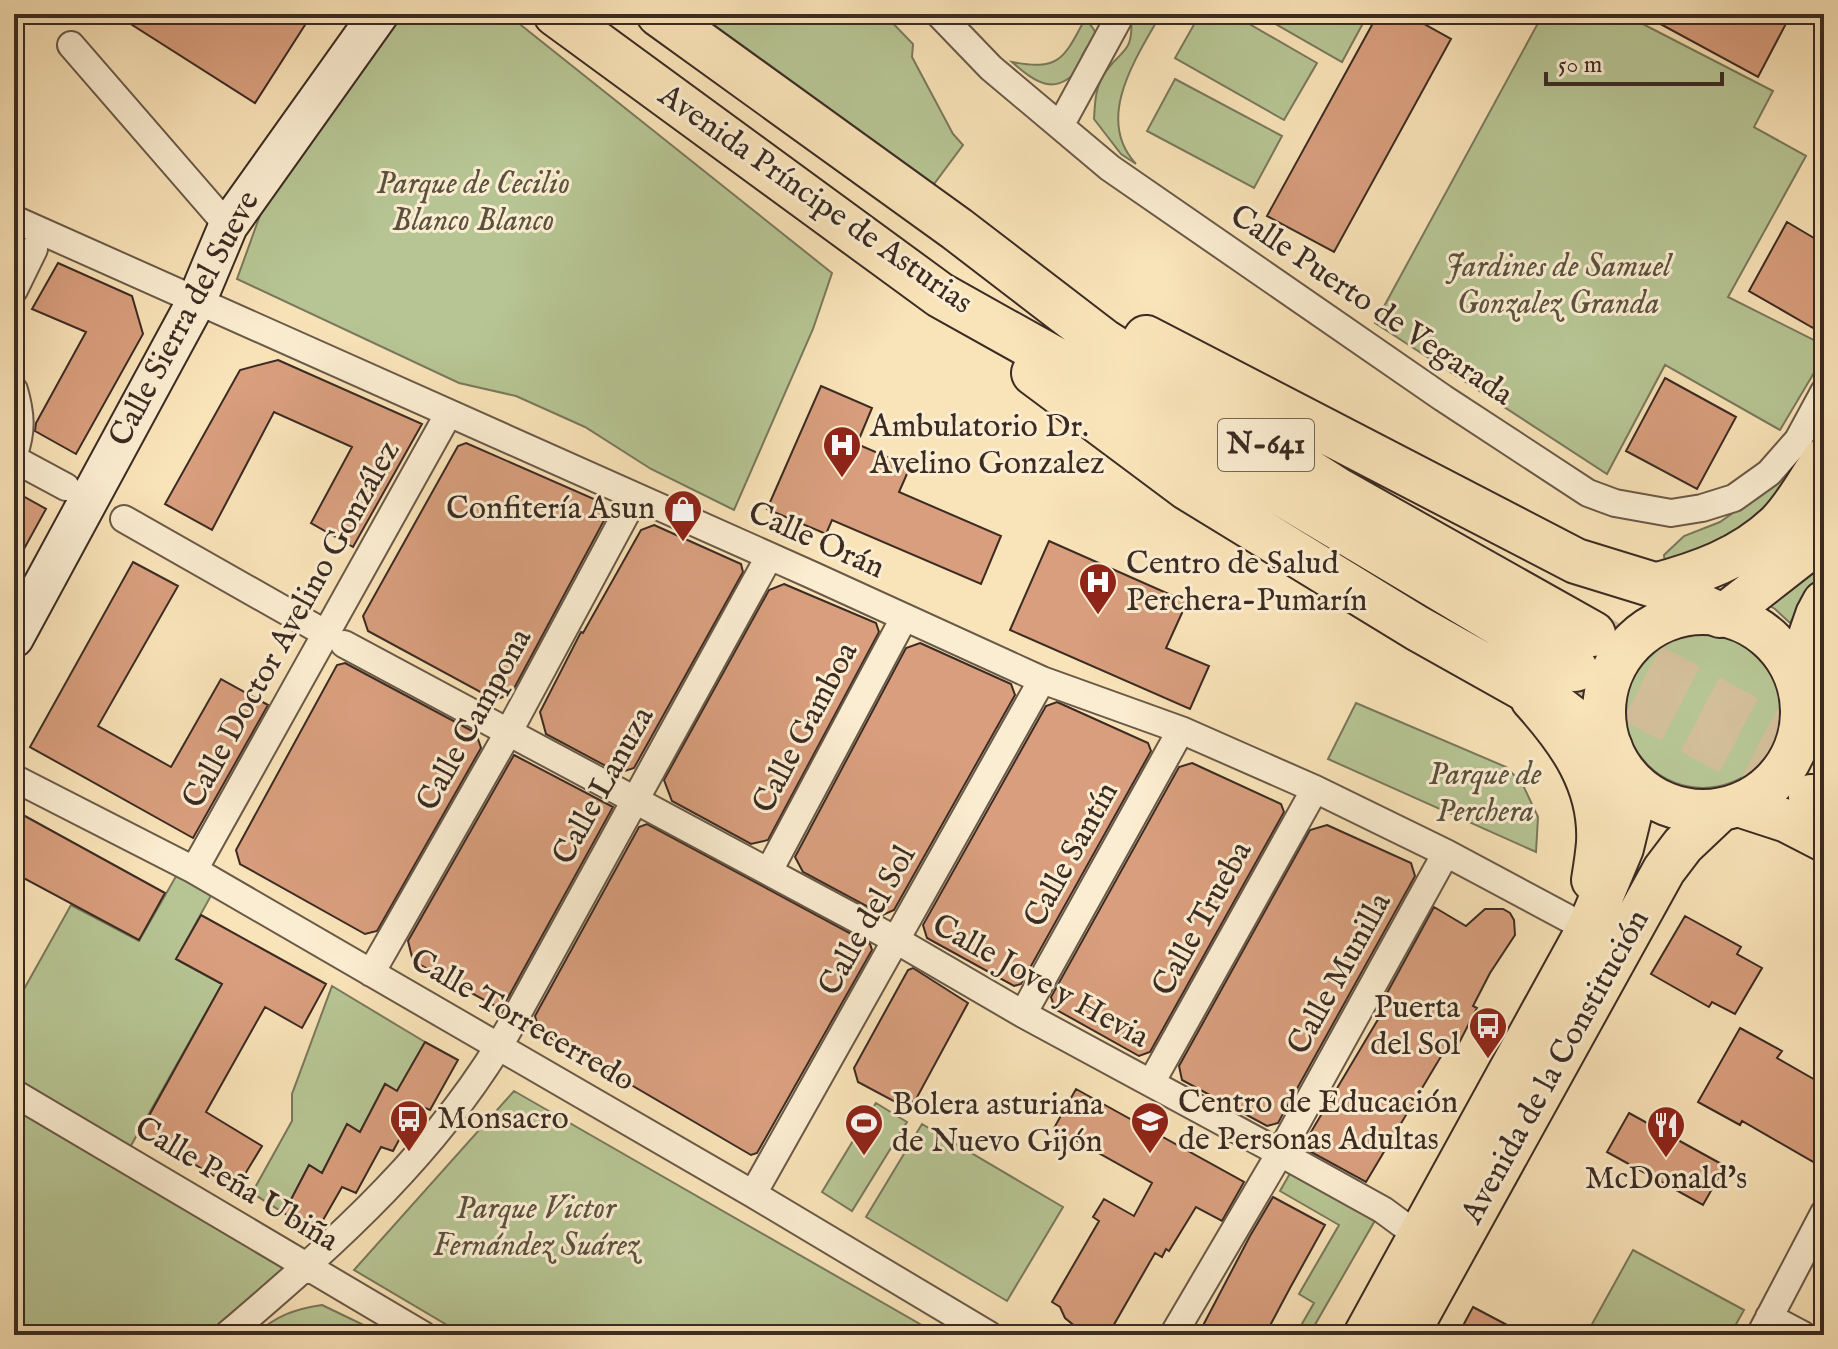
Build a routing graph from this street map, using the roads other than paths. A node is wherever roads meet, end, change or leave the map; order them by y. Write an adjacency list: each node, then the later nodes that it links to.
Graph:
1 (379, 14): 9 (street, Calle Sierra del Sueve)
2 (556, 14): 13 (highway, Avenida Príncipe de Asturias / N-641)
3 (659, 14): 10 (highway, Avenida Príncipe de Asturias / N-641)
4 (939, 14): 18 (street, Calle Puerto de Vegarada)
5 (1121, 14): 7 (street)
6 (71, 45): 9 (street)
7 (1066, 115)
8 (14, 219): 14 (street, Calle Orán)
9 (228, 226): 14 (street, Calle Sierra del Sueve)
10 (957, 229): 13 (highway, Avenida Príncipe de Asturias / N-641); 25 (highway)
11 (34, 249): 12 (street)
12 (14, 290)
13 (940, 295): 33 (highway)
14 (197, 300): 17 (street, Calle Orán); 30 (street, Calle Sierra del Sueve)
15 (14, 390): 19 (street)
16 (1824, 392): 18 (street)
17 (449, 413): 21 (street, Calle Orán); 44 (street, Calle Doctor Avelino González)
18 (1811, 449): 25 (main road)
19 (14, 457): 20 (street)
20 (66, 487)
21 (635, 497): 24 (street, Calle Orán); 36 (street, Calle Campona)
22 (124, 519): 29 (street)
23 (1824, 520): 27 (main road)
24 (769, 557): 28 (street, Calle Orán); 40 (street, Calle Lanuza)
25 (1654, 585): 27 (highway)
26 (1824, 602): 34 (main road)
27 (1722, 615): 34 (main road); 37 (main road)
28 (904, 618): 32 (street, Calle Orán); 45 (street, Calle Gamboa)
29 (316, 628)
30 (14, 638)
31 (344, 644): 36 (street, Calle Jove y Hevia)
32 (1042, 680): 35 (street, Calle Orán); 47 (street, Calle del Sol)
33 (1518, 685): 37 (highway); 46 (main road)
34 (1807, 694): 41 (main road)
35 (1181, 730): 39 (street, Calle Orán); 49 (street, Calle Santín)
36 (508, 733): 40 (street, Calle Jove y Hevia); 48 (street, Calle Campona)
37 (1618, 762): 41 (main road); 46 (main road, Avenida de la Constitución)
38 (14, 778): 44 (street, Calle Torrecerredo)
39 (1315, 789): 43 (street, Calle Orán); 51 (street, Calle Trueba)
40 (635, 800): 45 (street, Calle Jove y Hevia); 50 (street, Calle Lanuza)
41 (1729, 808): 42 (main road); 64 (main road, Avenida de la Constitución)
42 (1824, 840)
43 (1446, 853): 46 (street, Calle Orán); 53 (street, Calle Munilla)
44 (194, 870): 48 (street, Calle Torrecerredo)
45 (769, 871): 47 (street, Calle Jove y Hevia)
46 (1588, 929): 63 (main road, Avenida de la Constitución)
47 (896, 940): 49 (street, Calle Jove y Hevia); 54 (street, Calle del Sol)
48 (371, 973): 50 (street, Calle Torrecerredo)
49 (1023, 1014): 51 (street, Calle Jove y Hevia)
50 (499, 1047): 54 (street, Calle Torrecerredo); 57 (street, Calle Lanuza)
51 (1151, 1083): 53 (street, Calle Jove y Hevia)
52 (14, 1093): 57 (street, Calle Peña Ubiña)
53 (1286, 1156): 56 (street, Calle Jove y Hevia); 62 (street, Calle Munilla)
54 (753, 1194): 61 (street, Calle Torrecerredo)
55 (1824, 1213): 58 (street)
56 (1402, 1224)
57 (307, 1266): 59 (street, Calle Lanuza); 60 (street, Calle Peña Ubiña)
58 (1765, 1326): 65 (street)
59 (227, 1335)
60 (423, 1335)
61 (989, 1335)
62 (1173, 1335)
63 (1365, 1335)
64 (1407, 1335)
65 (1803, 1335)

